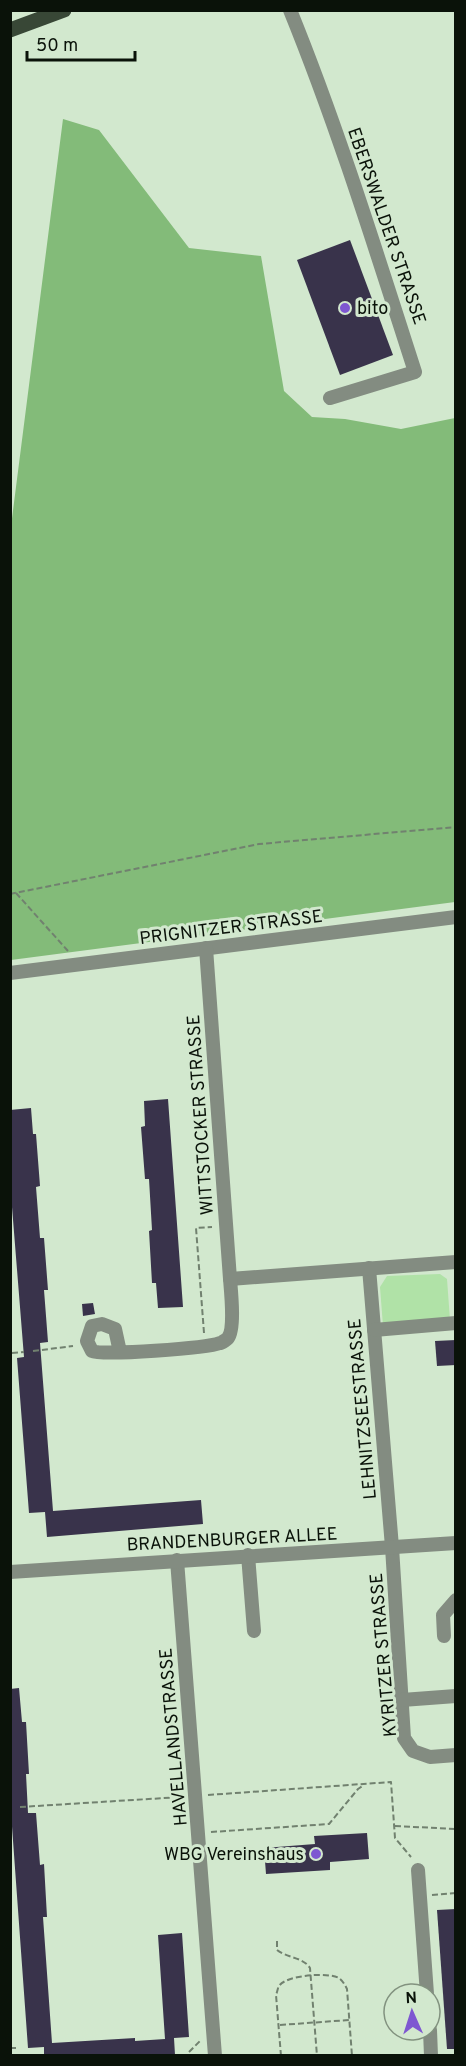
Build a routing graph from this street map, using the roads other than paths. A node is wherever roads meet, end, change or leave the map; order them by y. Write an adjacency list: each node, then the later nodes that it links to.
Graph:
1 (64, 10): 3 (main road)
2 (290, 10): 4 (street, EBERSWALDER STRASSE)
3 (10, 30)
4 (330, 398)
5 (456, 917): 6 (street, PRIGNITZER STRASSE)
6 (206, 948): 7 (street, PRIGNITZER STRASSE); 10 (street, WITTSTOCKER STRASSE)
7 (10, 974)
8 (456, 1262): 9 (street)
9 (369, 1268): 10 (street); 12 (street, LEHNITZSEESTRASSE)
10 (230, 1279): 13 (street, WITTSTOCKER STRASSE)
11 (456, 1323): 12 (street)
12 (374, 1330): 15 (street, LEHNITZSEESTRASSE)
13 (120, 1352): 13 (street)
14 (456, 1543): 15 (street, BRANDENBURGER ALLEE)
15 (392, 1547): 16 (street, BRANDENBURGER ALLEE); 23 (street, KYRITZER STRASSE)
16 (248, 1556): 17 (street, BRANDENBURGER ALLEE); 20 (street)
17 (177, 1560): 18 (street, BRANDENBURGER ALLEE); 27 (street, HAVELLANDSTRASSE)
18 (10, 1572)
19 (456, 1600): 21 (street)
20 (254, 1631)
21 (444, 1636)
22 (456, 1696): 23 (street)
23 (402, 1700): 24 (street, KYRITZER STRASSE)
24 (456, 1755)
25 (418, 1870): 26 (street)
26 (426, 1982)
27 (215, 2055)

